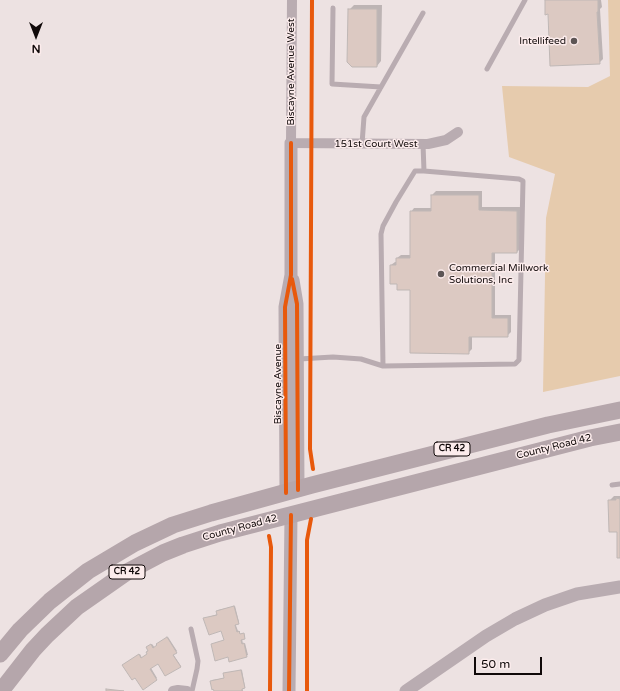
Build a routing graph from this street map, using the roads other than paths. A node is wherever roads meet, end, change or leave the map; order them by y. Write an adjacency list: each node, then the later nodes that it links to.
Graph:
1 (292, 0): 8 (street, Biscayne Avenue West)
2 (525, 0): 5 (lane)
3 (333, 8): 6 (lane)
4 (423, 13): 6 (lane)
5 (487, 69)
6 (381, 87): 9 (lane)
7 (458, 132): 10 (street, 151st Court West)
8 (291, 143): 9 (street, 151st Court West); 12 (street, Biscayne Avenue)
9 (362, 144): 10 (street, 151st Court West)
10 (423, 144): 11 (lane)
11 (424, 170): 14 (lane); 14 (lane)
12 (291, 275): 13 (street, Biscayne Avenue); 19 (street, Biscayne Avenue)
13 (297, 359): 14 (lane); 19 (street, Biscayne Avenue)
14 (383, 366)
15 (620, 410): 19 (highway, CR 42)
16 (620, 432): 20 (highway, County Road 42 / CR 42)
17 (620, 484): 18 (lane)
18 (612, 485)
19 (292, 491): 23 (highway, CR 42)
20 (290, 515): 24 (highway, County Road 42 / CR 42); 28 (street)
21 (620, 587): 29 (street)
22 (191, 629): 27 (lane)
23 (0, 654)
24 (1, 691)
25 (172, 691): 26 (street)
26 (187, 691)
27 (192, 691)
28 (289, 691)
29 (406, 691)

